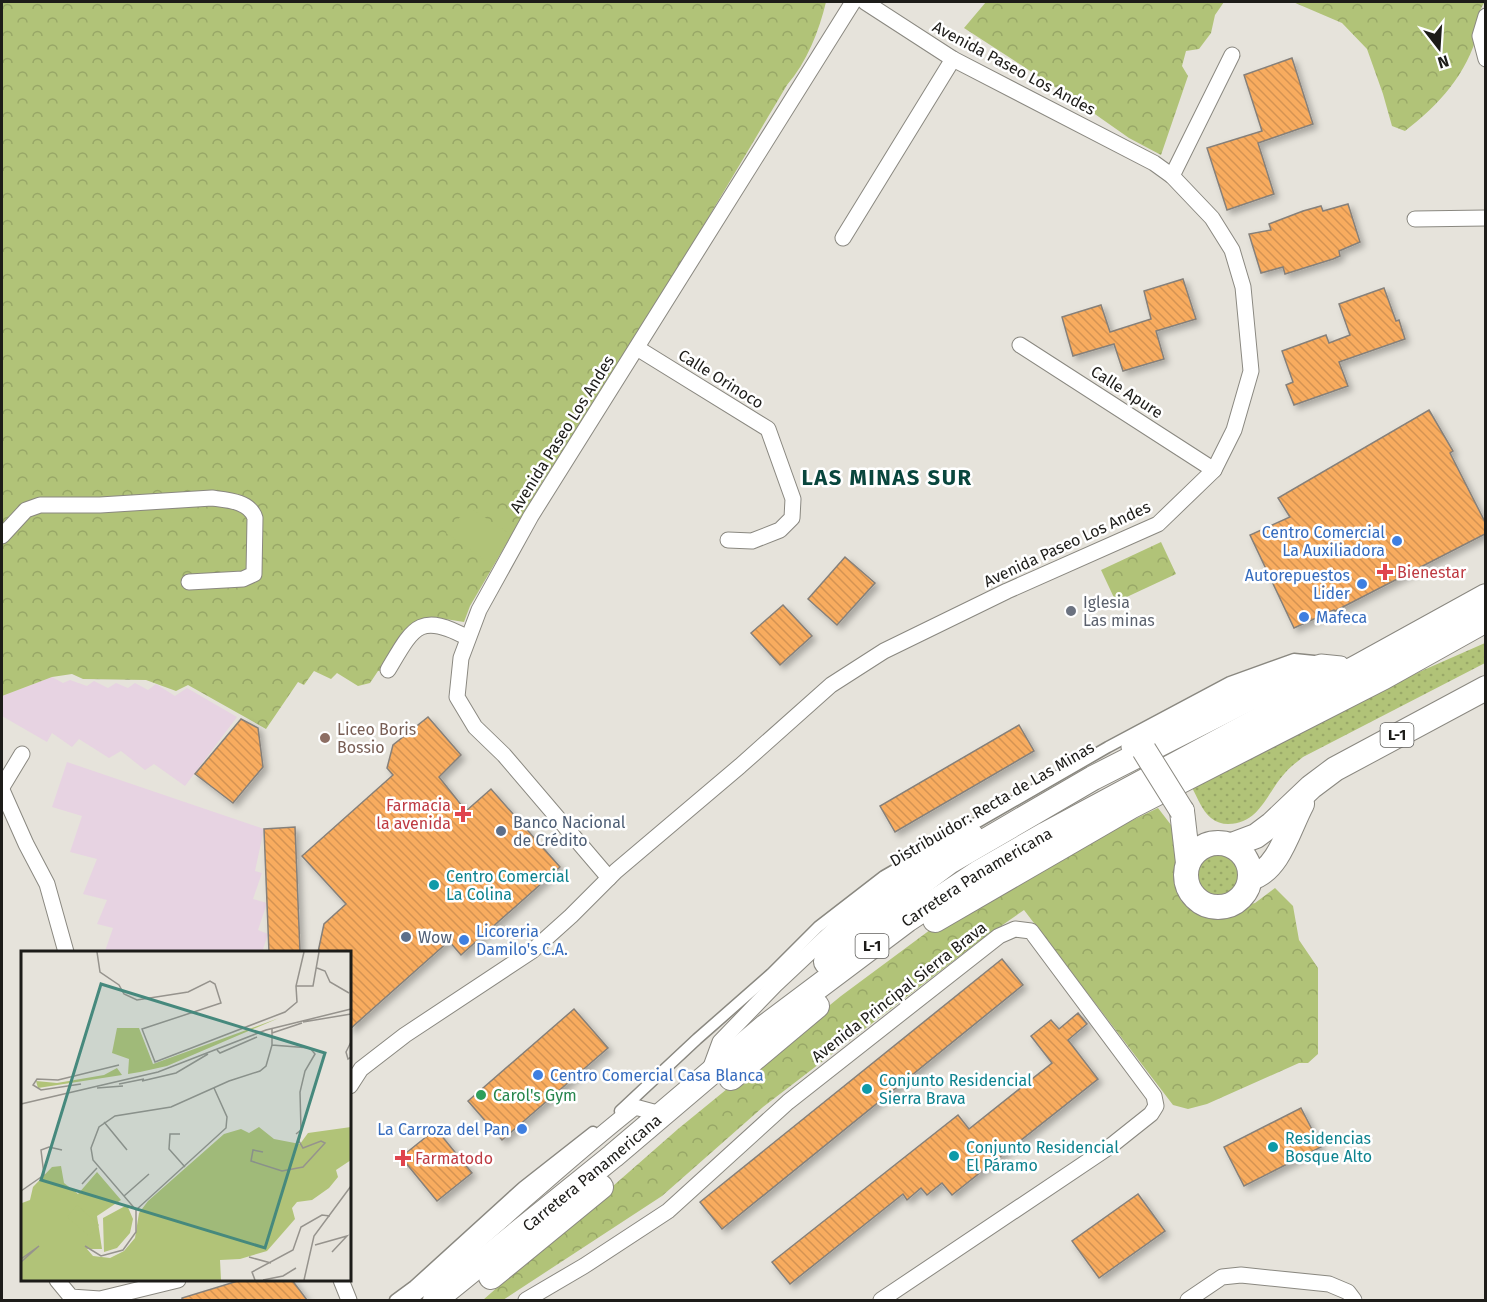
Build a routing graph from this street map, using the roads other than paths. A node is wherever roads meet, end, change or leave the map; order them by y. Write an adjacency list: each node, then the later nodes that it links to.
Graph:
1 (853, 2): 12 (street, Avenida Paseo Los Andes)
2 (865, 2): 5 (street, Avenida Paseo Los Andes)
3 (1485, 16): 6 (street)
4 (1232, 55): 7 (street)
5 (953, 59): 7 (street, Avenida Paseo Los Andes); 10 (street)
6 (1485, 59)
7 (1172, 176): 13 (street, Avenida Paseo Los Andes)
8 (1485, 218): 9 (street)
9 (1415, 219)
10 (843, 238)
11 (1020, 345): 13 (street, Calle Apure)
12 (637, 348): 15 (street, Calle Orinoco); 20 (street, Avenida Paseo Los Andes)
13 (1214, 470): 33 (street, Avenida Paseo Los Andes)
14 (2, 536): 16 (street)
15 (728, 540)
16 (189, 582)
17 (1485, 596): 22 (main road, Carretera Panamericana / L-1)
18 (1485, 620): 24 (main road, Carretera Panamericana / L-1)
19 (1485, 629): 24 (main road, L-1)
20 (468, 638): 23 (street); 33 (street, Avenida Paseo Los Andes)
21 (1321, 662): 22 (street, Distribuidor: Recta de Las Minas); 37 (street, Distribuidor: Recta de Las Minas); 44 (street)
22 (1359, 666): 26 (main road, L-1); 36 (main road, Carretera Panamericana / L-1)
23 (388, 670)
24 (1384, 677): 47 (main road, Carretera Panamericana / L-1)
25 (1485, 688): 28 (main road, L-1)
26 (1144, 750): 30 (main road, L-1, bridge); 36 (main road, L-1)
27 (22, 754): 29 (street)
28 (1311, 787): 31 (main road, L-1); 34 (main road, L-1)
29 (2, 789): 35 (street)
30 (1182, 811): 31 (main road, L-1); 32 (main road, L-1)
31 (1226, 844): 32 (main road, L-1); 34 (main road, L-1)
32 (1188, 863): 34 (main road, L-1)
33 (612, 874): 38 (street)
34 (1251, 878)
35 (66, 951)
36 (766, 1026): 37 (main road, Carretera Panamericana / L-1)
37 (708, 1076): 39 (main road, Carretera Panamericana / L-1)
38 (351, 1085)
39 (661, 1114): 45 (street); 46 (main road, Carretera Panamericana / L-1)
40 (58, 1281): 41 (street)
41 (174, 1281)
42 (341, 1281): 43 (street)
43 (349, 1300)
44 (395, 1300)
45 (407, 1300)
46 (435, 1300)
47 (461, 1300)
48 (526, 1300): 49 (street, Avenida Principal Sierra Brava)
49 (881, 1300)
50 (1188, 1300): 51 (street)
51 (1354, 1300)

